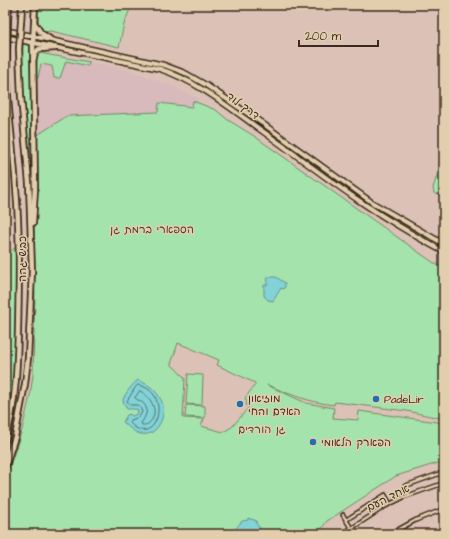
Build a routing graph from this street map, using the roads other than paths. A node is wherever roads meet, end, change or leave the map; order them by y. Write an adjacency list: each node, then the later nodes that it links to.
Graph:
1 (9, 5): 13 (highway, כביש גהה, bridge)
2 (22, 5): 16 (highway, כביש גהה, bridge)
3 (35, 5): 4 (highway)
4 (34, 19): 6 (highway); 8 (highway)
5 (5, 30): 6 (main road, דרך לוד)
6 (33, 36): 8 (main road, דרך לוד); 9 (highway)
7 (5, 37): 9 (main road, דרך לוד)
8 (50, 39): 14 (main road, דרך לוד)
9 (33, 43): 10 (main road, דרך לוד); 11 (highway)
10 (56, 48): 11 (highway); 15 (main road, דרך לוד)
11 (33, 98): 16 (highway)
12 (5, 121): 13 (highway)
13 (16, 188): 17 (highway, כביש גהה)
14 (444, 244)
15 (444, 252)
16 (32, 271): 18 (highway, כביש גהה)
17 (5, 441)
18 (5, 467)
19 (444, 472): 21 (street)
20 (444, 483): 21 (street, אחד העם)
21 (410, 496): 22 (street, אחד העם)
22 (390, 504): 25 (street); 26 (street, אחד העם)
23 (444, 510): 28 (street)
24 (343, 515): 25 (street)
25 (346, 520): 26 (street)
26 (351, 528): 27 (street, אחד העם)
27 (345, 533)
28 (390, 534)

